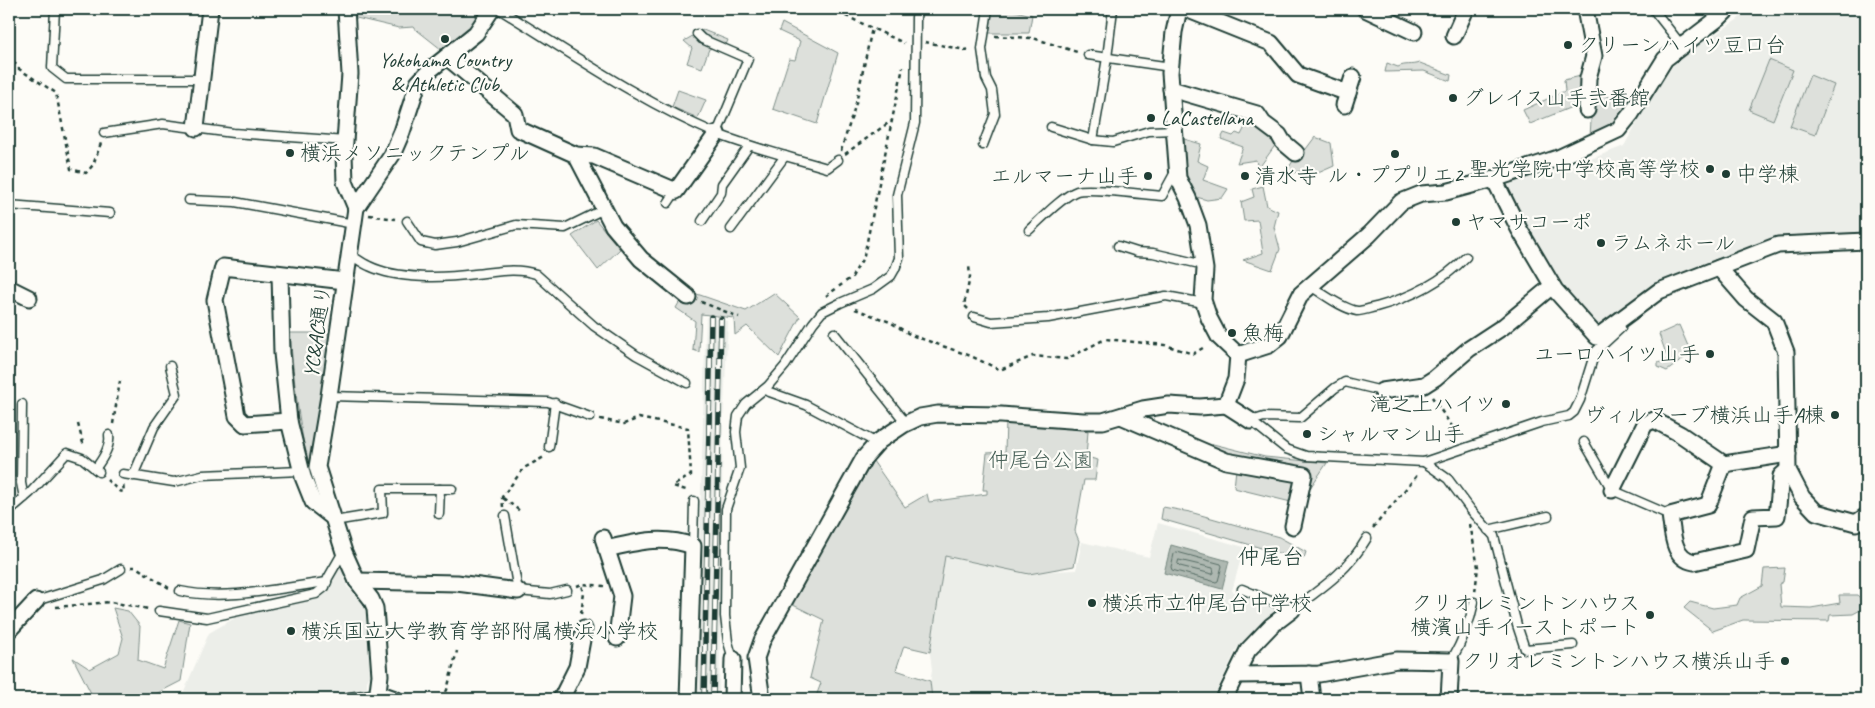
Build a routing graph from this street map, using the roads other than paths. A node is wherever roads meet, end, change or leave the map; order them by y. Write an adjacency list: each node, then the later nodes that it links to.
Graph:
1 (55, 9): 25 (lane)
2 (210, 9): 25 (street)
3 (346, 9): 34 (street)
4 (492, 9): 21 (street, YC&AC通り)
5 (499, 9): 32 (lane)
6 (918, 9): 72 (lane)
7 (988, 9): 35 (lane)
8 (1113, 9): 22 (lane)
9 (1179, 9): 23 (street)
10 (1186, 9): 24 (street)
11 (1365, 9): 16 (street)
12 (1466, 9): 18 (street)
13 (1585, 9): 27 (street)
14 (1653, 9): 19 (lane)
15 (1728, 9): 19 (street)
16 (1414, 32)
17 (697, 34): 32 (lane)
18 (1454, 36)
19 (1682, 46): 42 (street)
20 (1088, 55): 22 (lane)
21 (447, 57): 38 (street); 47 (street, YC&AC通り)
22 (1107, 58): 23 (lane); 33 (lane)
23 (1171, 67): 26 (street)
24 (1353, 78)
25 (202, 79): 29 (street)
26 (1172, 89): 30 (street); 37 (street)
27 (1587, 110)
28 (1051, 127): 33 (lane)
29 (196, 128): 31 (lane); 34 (lane)
30 (1174, 130): 33 (lane); 41 (street)
31 (104, 133)
32 (717, 133): 36 (lane); 38 (street)
33 (1094, 140)
34 (346, 141): 47 (street)
35 (983, 145)
36 (749, 146): 39 (lane); 49 (lane)
37 (1296, 153)
38 (576, 155): 45 (street)
39 (785, 156): 40 (lane); 50 (lane)
40 (838, 160)
41 (1177, 168): 51 (lane); 56 (street)
42 (1494, 179): 60 (street); 61 (street)
43 (189, 200): 47 (lane)
44 (9, 205): 46 (lane)
45 (604, 208): 48 (lane); 64 (street)
46 (110, 213)
47 (355, 215): 54 (street, YC&AC通り)
48 (407, 221)
49 (702, 221)
50 (731, 229)
51 (1029, 230)
52 (1866, 241): 57 (street)
53 (1118, 246): 56 (lane)
54 (349, 254): 59 (street, YC&AC通り); 71 (lane)
55 (1466, 257): 60 (lane)
56 (1204, 265): 66 (street)
57 (1720, 268): 63 (street); 88 (street)
58 (280, 274): 59 (street); 80 (street); 80 (street)
59 (346, 281): 74 (street, YC&AC通り)
60 (1310, 286): 69 (street)
61 (1552, 286): 63 (street); 73 (street)
62 (9, 288): 65 (street)
63 (1658, 291): 87 (lane)
64 (688, 297)
65 (29, 298)
66 (1204, 303): 67 (lane); 69 (street)
67 (973, 315)
68 (834, 333): 82 (lane)
69 (1238, 355): 77 (street)
70 (170, 366): 92 (lane)
71 (688, 383)
72 (764, 390): 85 (lane); 125 (lane)
73 (1382, 390): 81 (lane)
74 (329, 396): 75 (lane); 104 (street, YC&AC通り)
75 (555, 403): 78 (lane); 86 (lane)
76 (22, 404): 96 (lane)
77 (1226, 405): 79 (street); 81 (street)
78 (590, 416)
79 (1121, 416): 82 (street); 105 (street)
80 (289, 421): 90 (street)
81 (1251, 421): 87 (lane)
82 (906, 423): 85 (street)
83 (109, 435): 96 (lane)
84 (1584, 442): 95 (lane)
85 (878, 443): 135 (street)
86 (549, 447)
87 (1424, 462): 106 (lane)
88 (1788, 462): 89 (street); 102 (street); 103 (street)
89 (1724, 464): 95 (street); 102 (street)
90 (302, 471): 92 (lane); 104 (street)
91 (123, 474): 92 (lane)
92 (133, 476)
93 (440, 489): 94 (lane); 99 (lane); 104 (lane)
94 (452, 489)
95 (1612, 490): 102 (lane)
96 (24, 498): 98 (lane)
97 (694, 501): 108 (lane)
98 (9, 511)
99 (439, 514)
100 (505, 516): 116 (lane)
101 (1548, 516): 106 (lane)
102 (1670, 516)
103 (1866, 516)
104 (333, 518): 109 (street, YC&AC通り)
105 (1293, 526)
106 (1488, 530): 124 (lane)
107 (1367, 538): 119 (lane)
108 (693, 546): 123 (street); 133 (street)
109 (344, 552): 111 (street, YC&AC通り); 112 (lane)
110 (121, 569): 117 (lane)
111 (357, 581): 116 (street); 129 (street, YC&AC通り)
112 (327, 582): 115 (lane); 120 (lane)
113 (1242, 588): 119 (lane)
114 (567, 590): 116 (lane)
115 (180, 591)
116 (518, 591)
117 (36, 601): 122 (street)
118 (1474, 602): 126 (lane)
119 (1292, 610): 128 (street)
120 (159, 611)
121 (584, 629): 132 (street)
122 (9, 630)
123 (617, 638)
124 (1573, 645)
125 (733, 659): 134 (street)
126 (1451, 661): 127 (street); 138 (street)
127 (1309, 674): 128 (street); 137 (street)
128 (1236, 675): 136 (street)
129 (378, 696): 130 (lane); 131 (street)
130 (349, 697)
131 (395, 699)
132 (561, 699)
133 (688, 699)
134 (732, 699)
135 (762, 699)
136 (1224, 699)
137 (1312, 699)
138 (1449, 699)

